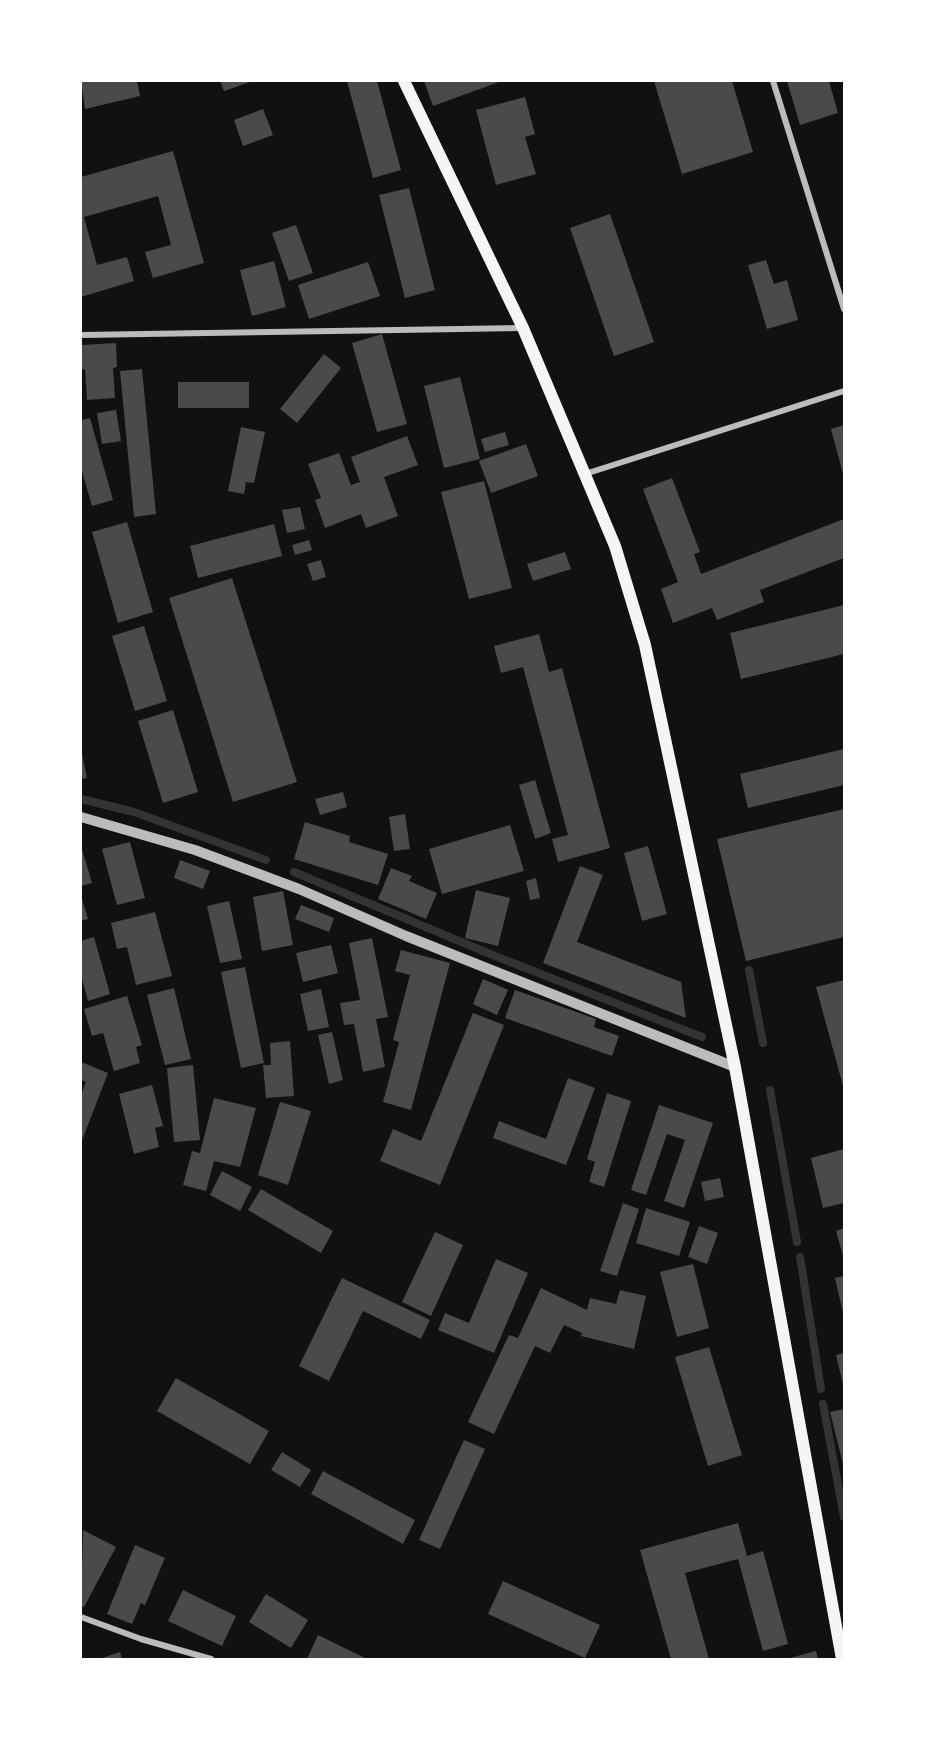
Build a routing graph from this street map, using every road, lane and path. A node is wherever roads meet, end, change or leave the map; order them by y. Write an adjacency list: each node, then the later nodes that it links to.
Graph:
1 (404, 81): 4 (main road)
2 (773, 81): 3 (street)
3 (844, 309)
4 (523, 328): 5 (street); 7 (main road)
5 (81, 335)
6 (844, 391): 7 (street)
7 (584, 474): 9 (main road)
8 (81, 817): 9 (street)
9 (735, 1067): 12 (main road)
10 (81, 1617): 11 (street)
11 (211, 1659)
12 (842, 1659)

